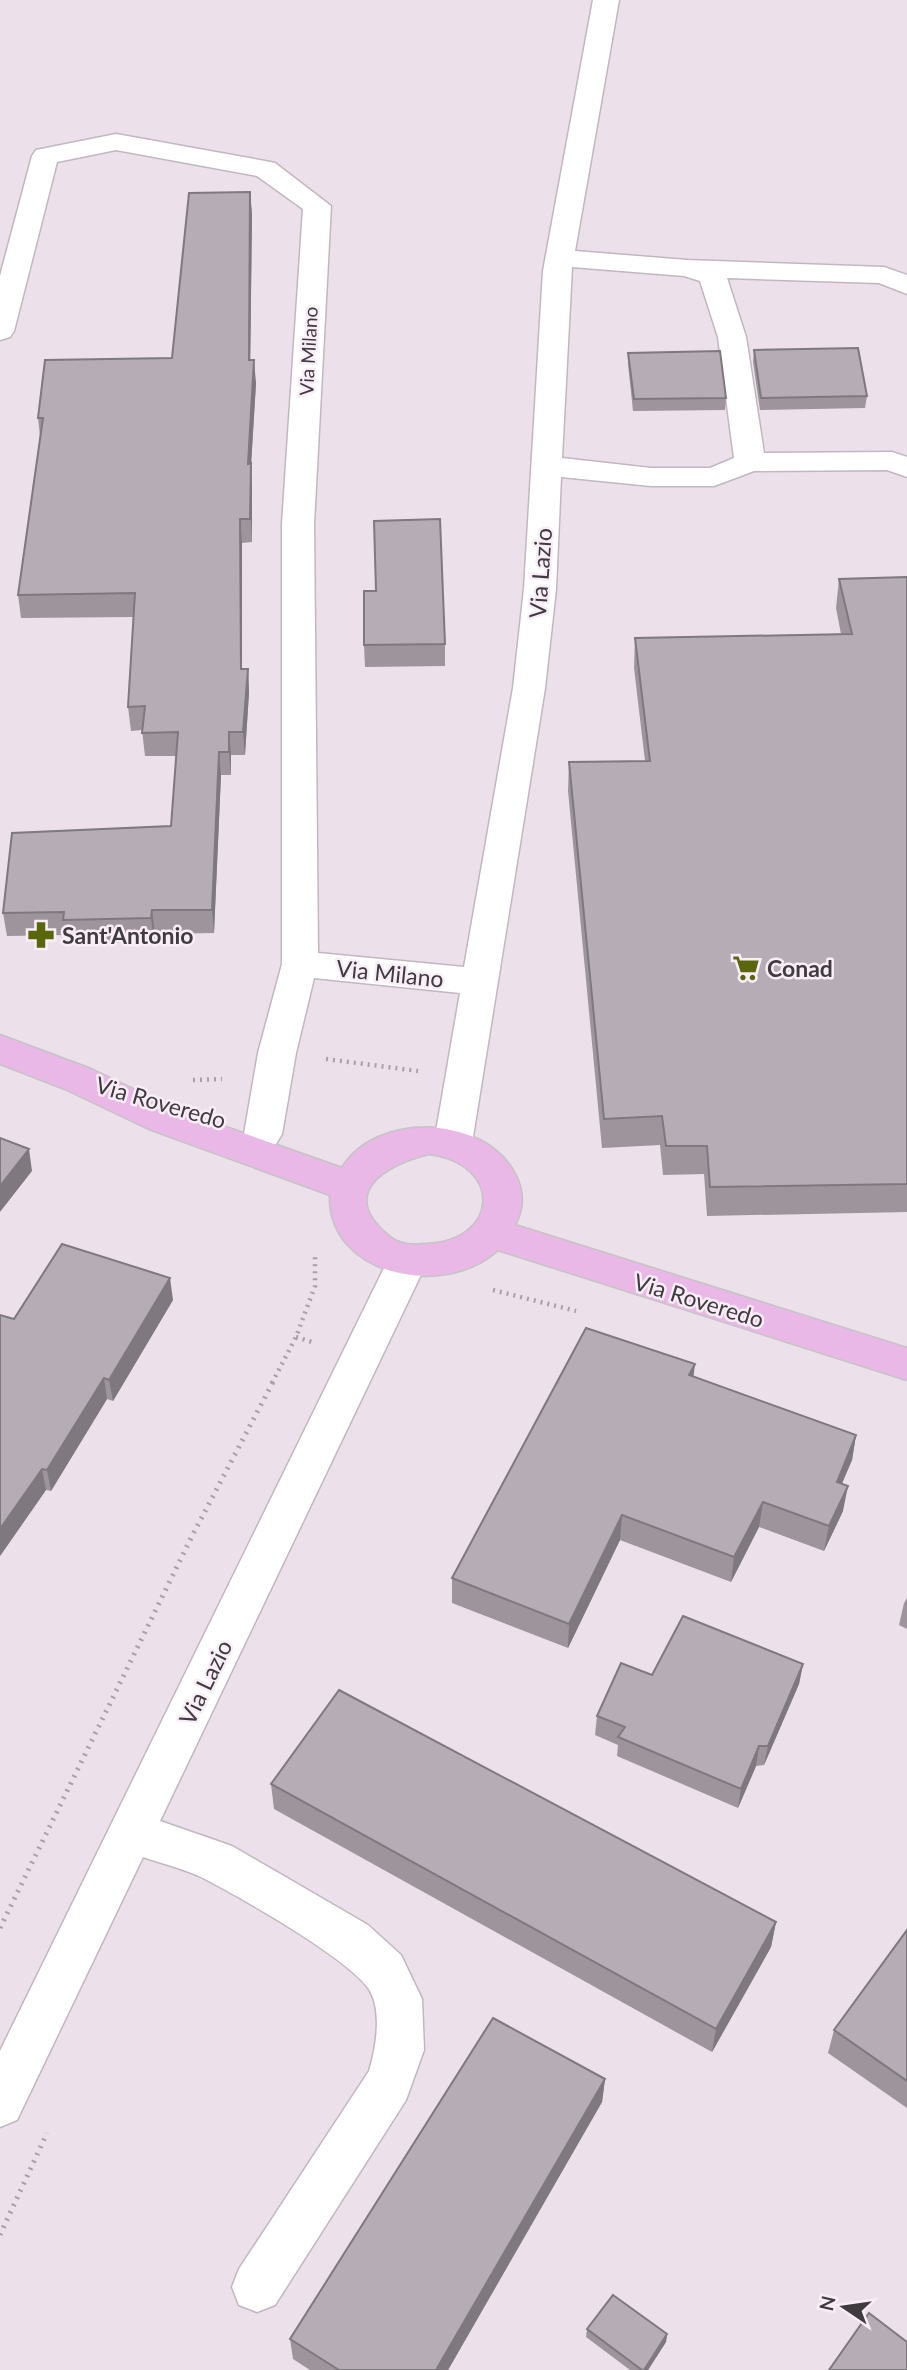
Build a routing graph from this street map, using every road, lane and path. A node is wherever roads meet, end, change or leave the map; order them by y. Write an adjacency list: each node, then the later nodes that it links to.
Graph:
1 (606, 0): 2 (street, Via Lazio)
2 (559, 258): 3 (street); 7 (street, Via Lazio)
3 (687, 268): 4 (street); 6 (street)
4 (907, 286)
5 (0, 331): 9 (street, Via Milano)
6 (750, 462): 7 (street); 8 (street)
7 (547, 466): 10 (street, Via Lazio)
8 (907, 468)
9 (300, 964): 10 (street, Via Milano); 15 (street, Via Milano)
10 (479, 982): 13 (street, Via Lazio)
11 (0, 1049): 14 (main road, Via Roveredo)
12 (317, 1058): 13 (path)
13 (464, 1077): 16 (street, Via Lazio)
14 (78, 1079): 15 (main road, Via Roveredo); 17 (main road, Via Roveredo)
15 (264, 1134): 17 (main road, Via Roveredo)
16 (453, 1143): 17 (main road); 18 (main road)
17 (356, 1175): 20 (main road)
18 (492, 1233): 20 (main road); 21 (main road, Via Roveredo)
19 (316, 1241): 25 (path)
20 (408, 1260): 24 (street, Via Lazio)
21 (610, 1272): 22 (path); 23 (main road, Via Roveredo)
22 (484, 1293)
23 (907, 1364)
24 (132, 1832): 26 (street, Via Lazio); 27 (street)
25 (0, 1928)
26 (0, 2103)
27 (257, 2287)

